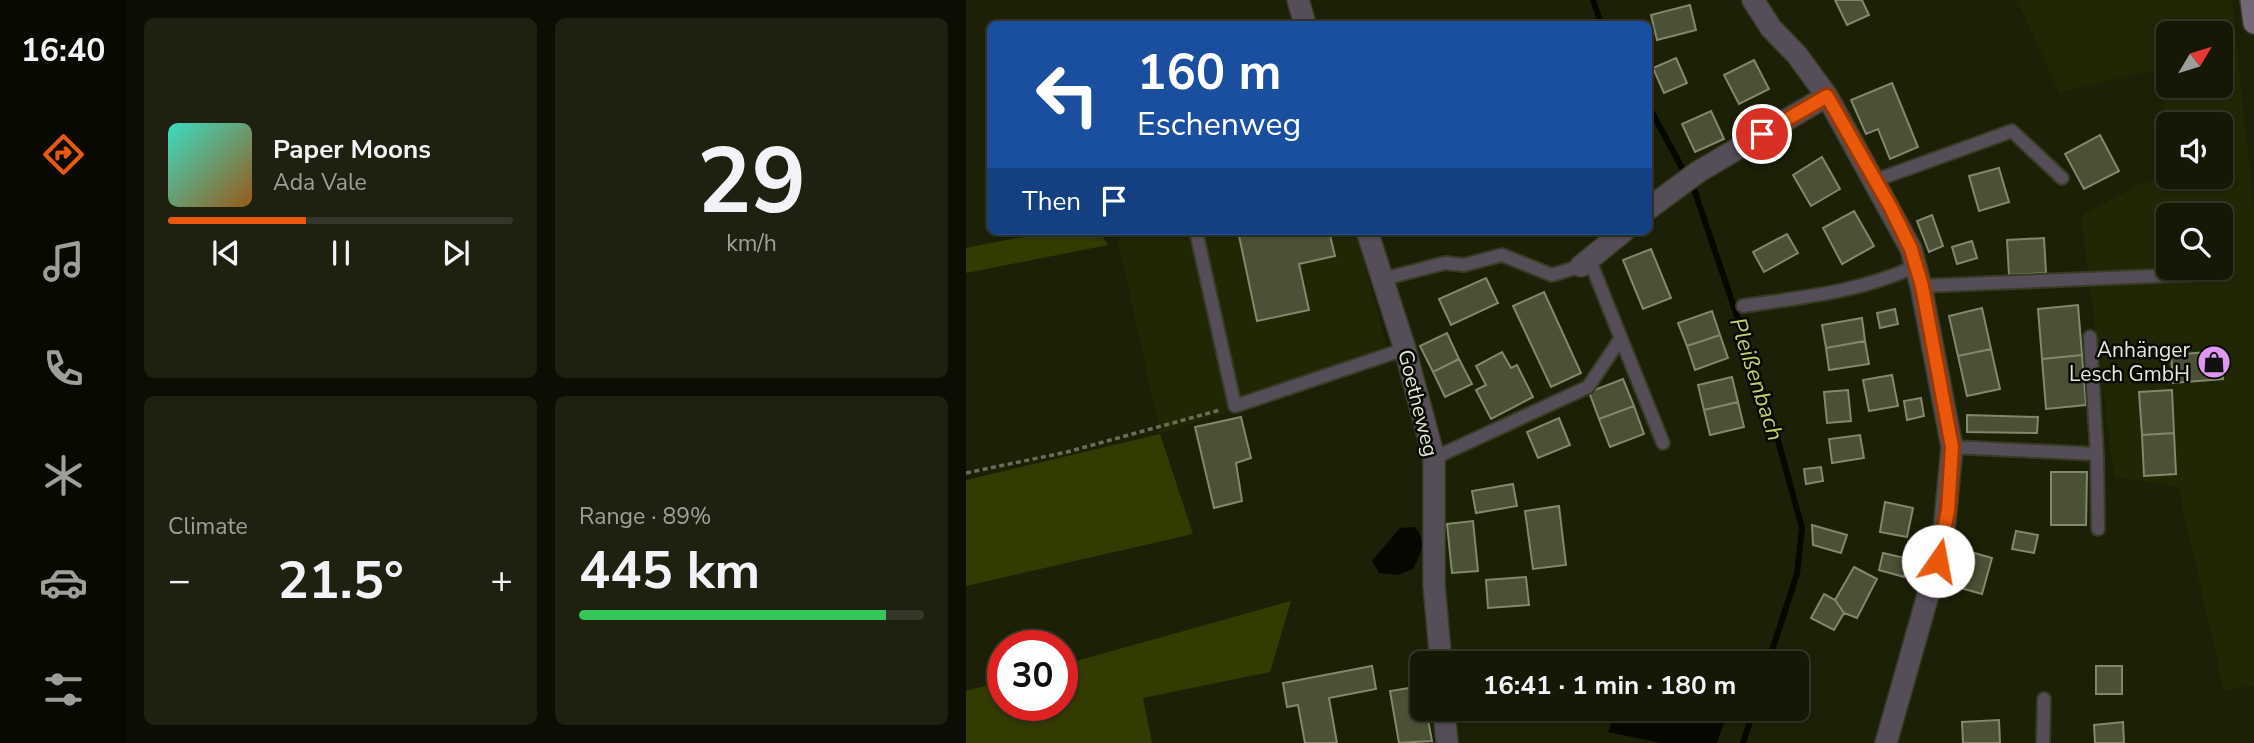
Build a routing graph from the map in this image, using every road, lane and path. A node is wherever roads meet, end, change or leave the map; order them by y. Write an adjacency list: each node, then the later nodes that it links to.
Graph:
1 (1298, 0): 4 (street)
2 (1753, 0): 6 (street)
3 (2251, 0): 5 (main road)
4 (1303, 21)
5 (2254, 23)
6 (1827, 96): 8 (street); 9 (street)
7 (2062, 178): 8 (lane)
8 (1876, 180): 15 (street)
9 (1655, 203)
10 (1197, 235): 21 (lane)
11 (1368, 235): 16 (street, Goetheweg)
12 (1619, 235): 13 (street)
13 (1585, 264): 16 (lane); 19 (lane)
14 (2156, 274): 15 (lane)
15 (1919, 276): 17 (lane); 23 (street)
16 (1383, 279): 20 (street, Goetheweg)
17 (1744, 306)
18 (2090, 337): 24 (lane)
19 (1621, 338): 22 (lane); 25 (lane)
20 (1405, 349): 21 (lane); 25 (street, Goetheweg)
21 (1235, 406): 26 (path)
22 (1663, 443)
23 (1952, 447): 24 (lane); 32 (street)
24 (2097, 454): 27 (lane)
25 (1434, 458): 28 (street, Goetheweg)
26 (966, 473)
27 (2098, 529)
28 (1440, 651)
29 (2044, 699): 33 (lane)
30 (1445, 721): 31 (street)
31 (1447, 743)
32 (1886, 743)
33 (2043, 743)

